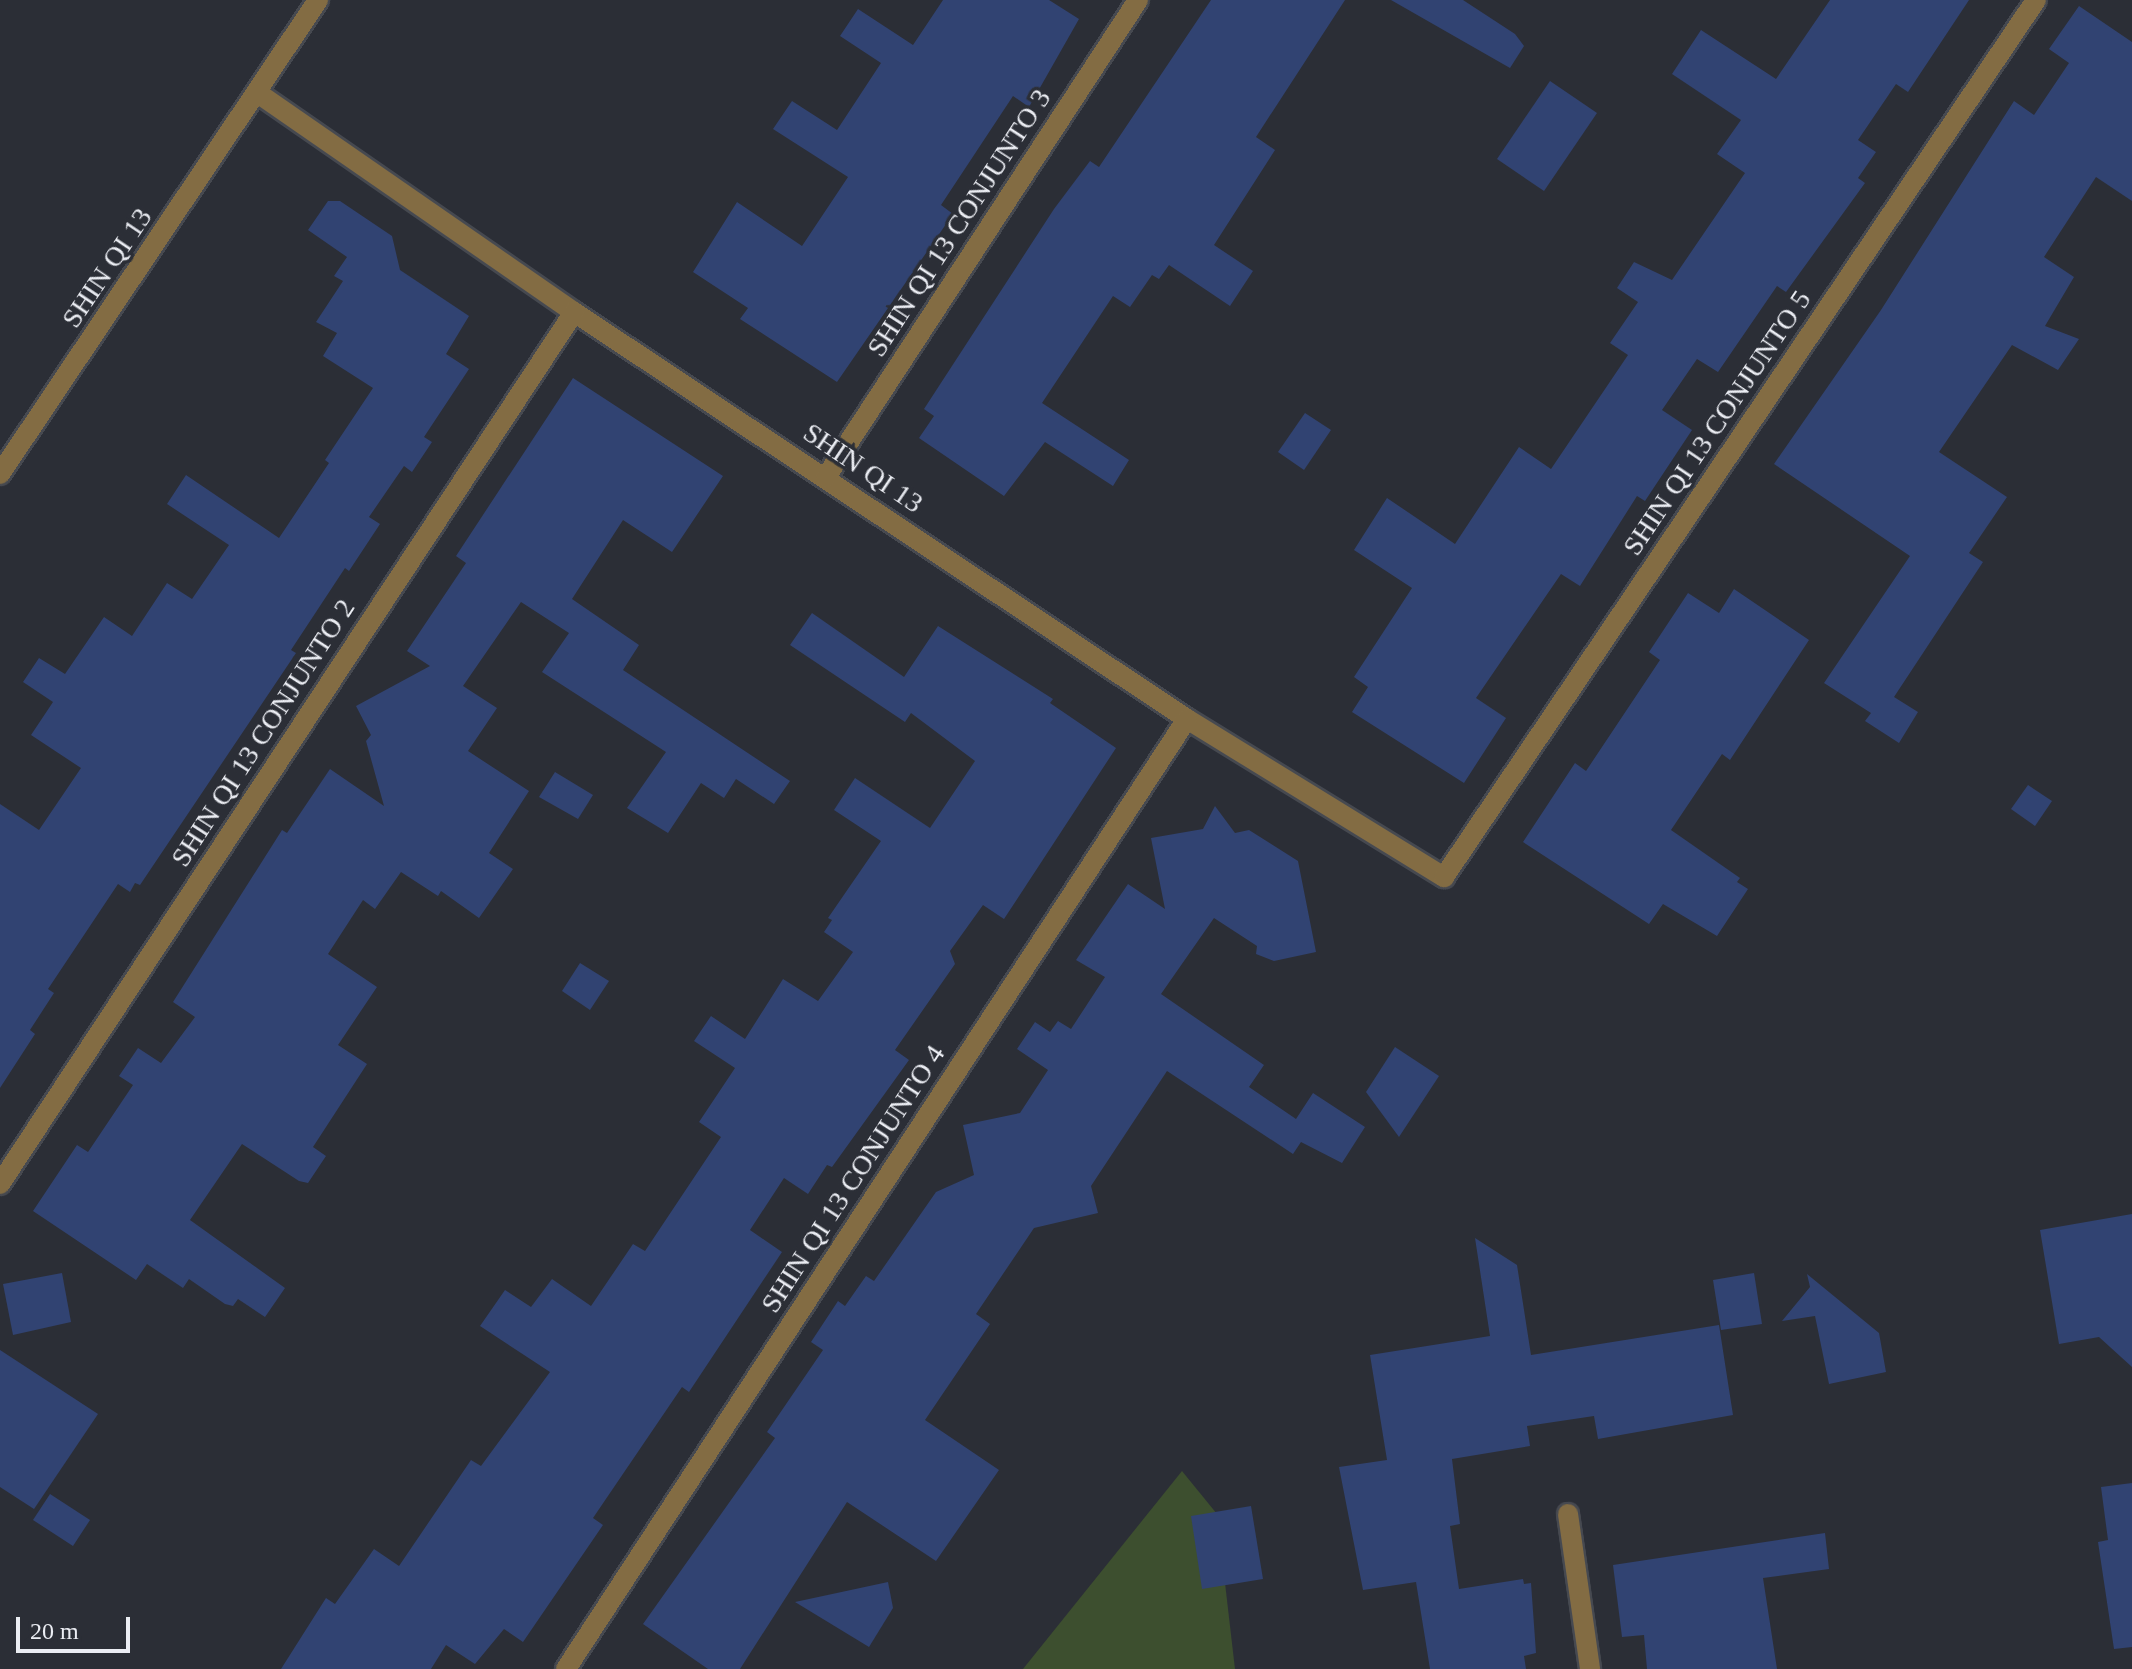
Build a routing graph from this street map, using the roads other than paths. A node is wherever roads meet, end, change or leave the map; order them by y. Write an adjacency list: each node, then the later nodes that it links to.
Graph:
1 (318, 0): 4 (street, SHIN QI 13)
2 (1138, 0): 7 (street, SHIN QI 13 CONJUNTO 3)
3 (2036, 0): 9 (street, SHIN QI 13 CONJUNTO 5)
4 (259, 94): 5 (street, SHIN QI 13); 6 (street, SHIN QI 13)
5 (574, 312): 7 (street, SHIN QI 13); 10 (street, SHIN QI 13 CONJUNTO 2)
6 (0, 474)
7 (826, 477): 8 (street, SHIN QI 13)
8 (1187, 719): 9 (street, SHIN QI 13); 12 (street, SHIN QI 13 CONJUNTO 4)
9 (1444, 877)
10 (0, 1184)
11 (1568, 1514): 13 (street)
12 (566, 1669)
13 (1590, 1669)

